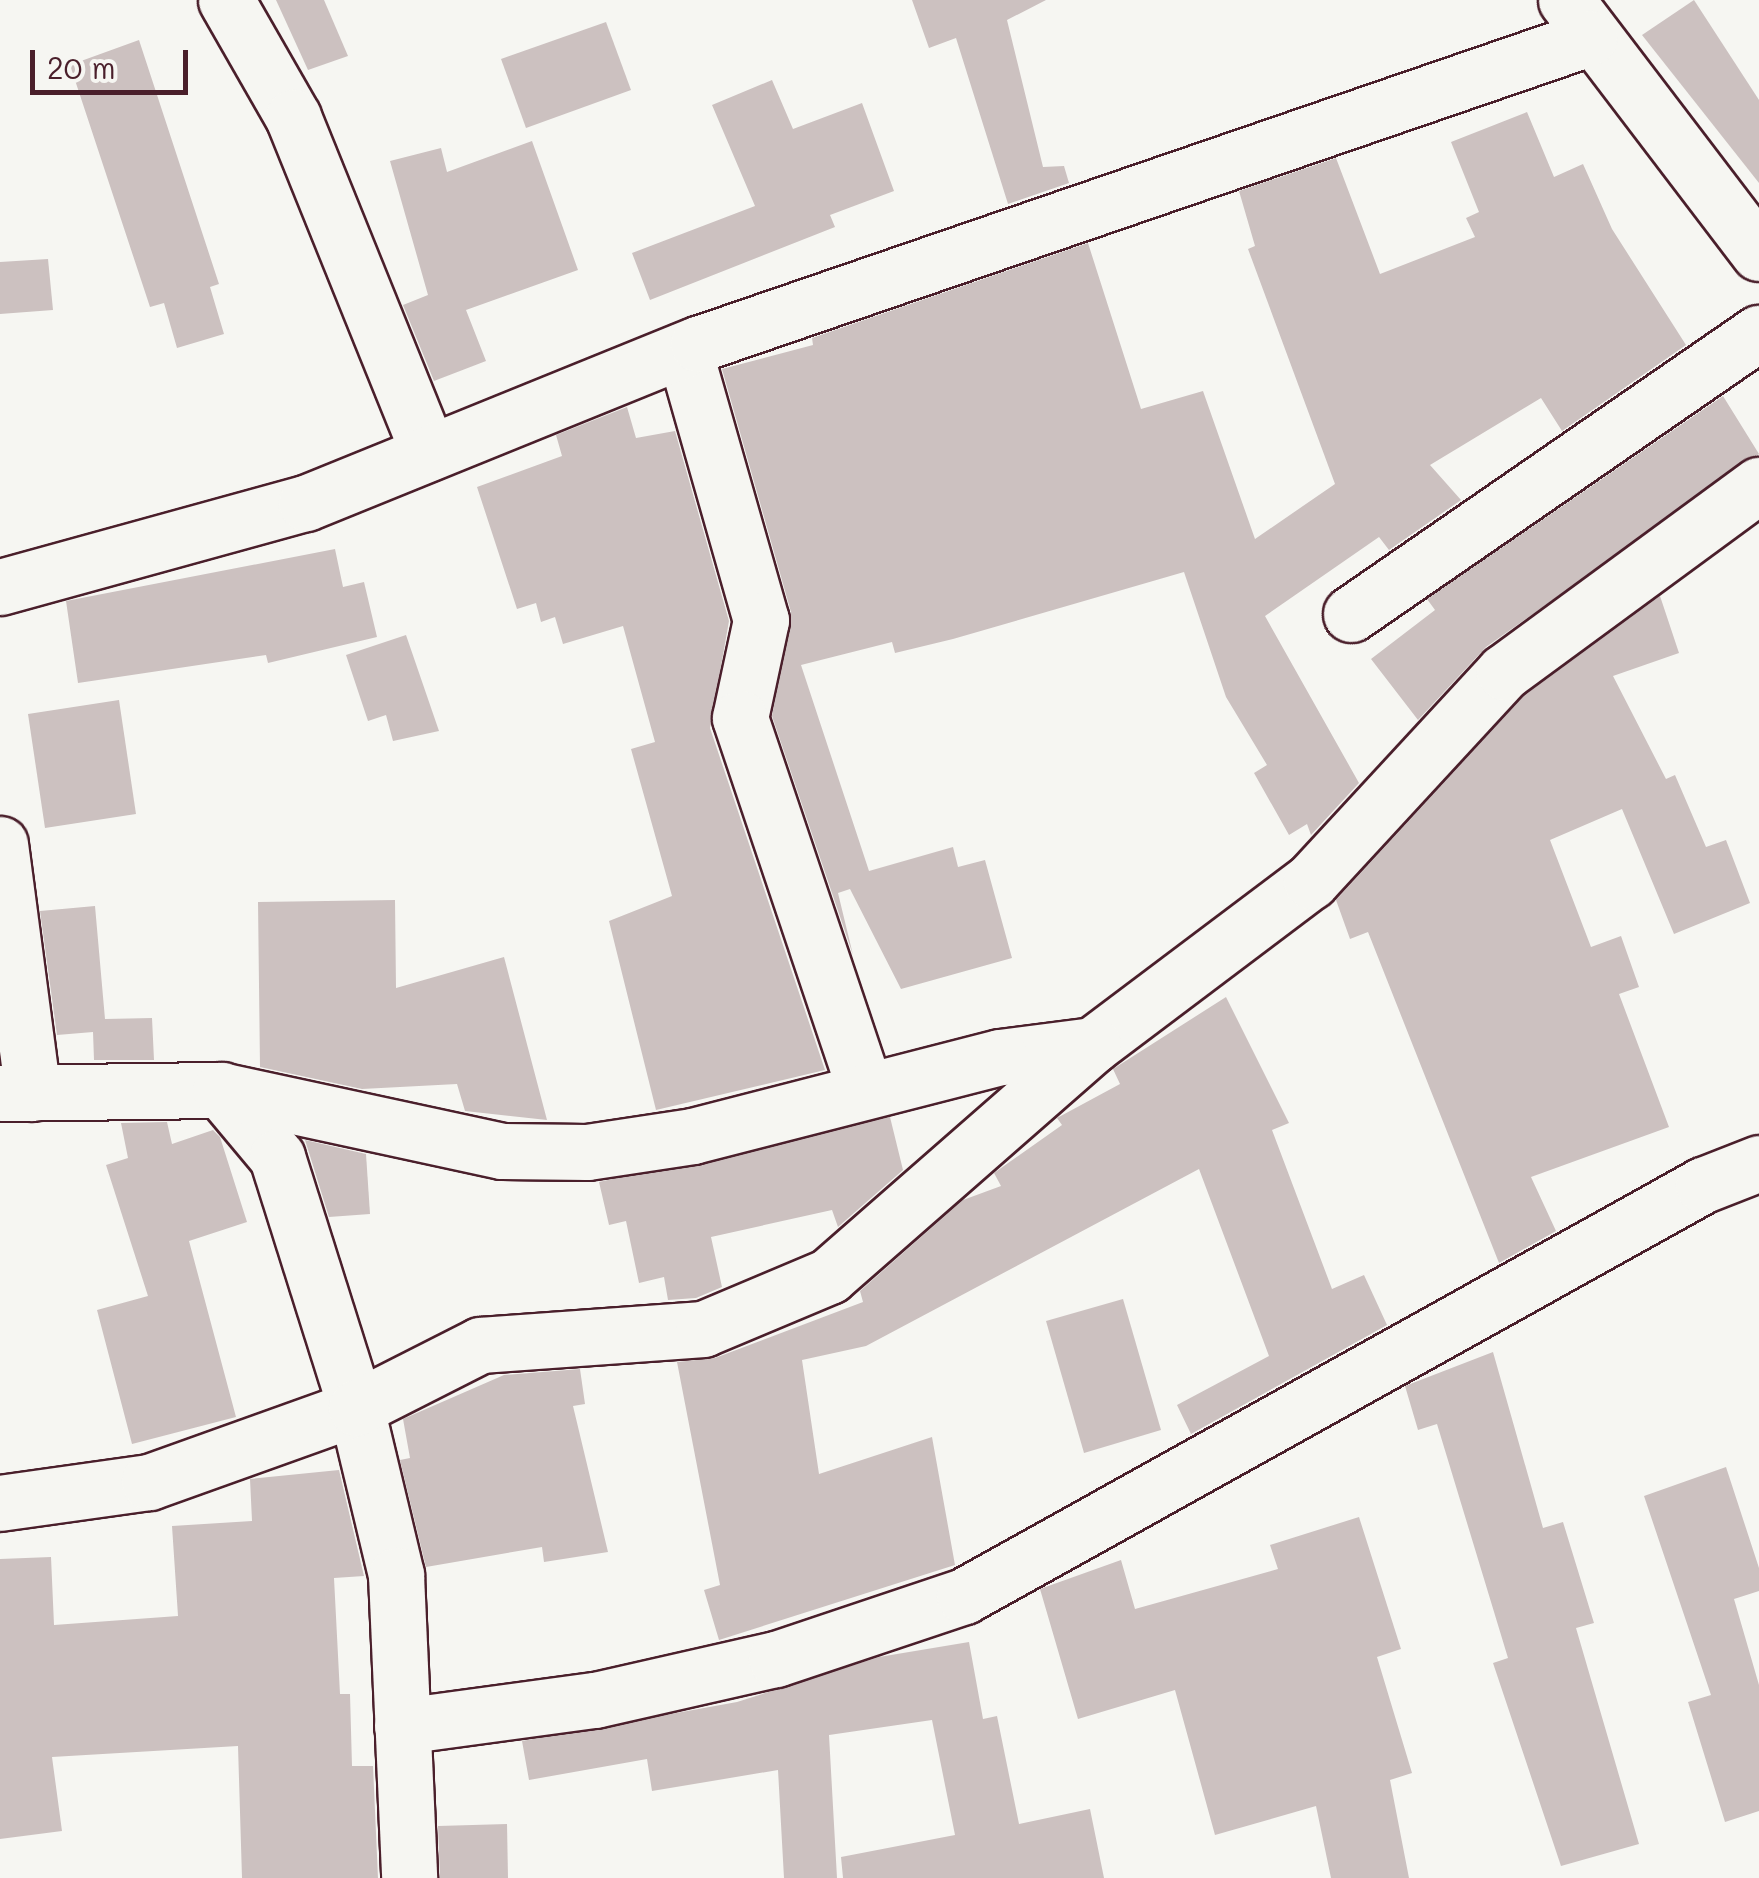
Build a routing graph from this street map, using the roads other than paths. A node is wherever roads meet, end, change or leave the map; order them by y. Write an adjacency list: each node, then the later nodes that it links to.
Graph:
1 (226, 0): 6 (street)
2 (1578, 19): 3 (street); 5 (street)
3 (1759, 252)
4 (1759, 333): 9 (street)
5 (684, 350): 6 (street); 13 (street)
6 (429, 454): 8 (street)
7 (1759, 486): 11 (street)
8 (0, 587)
9 (1351, 614)
10 (0, 844): 14 (street)
11 (1093, 1045): 13 (street); 16 (street)
12 (221, 1090): 13 (street); 14 (street); 16 (street)
13 (865, 1090)
14 (16, 1093)
15 (1759, 1163): 18 (street)
16 (356, 1408): 17 (street); 18 (street)
17 (0, 1503)
18 (402, 1726): 19 (street)
19 (409, 1878)

